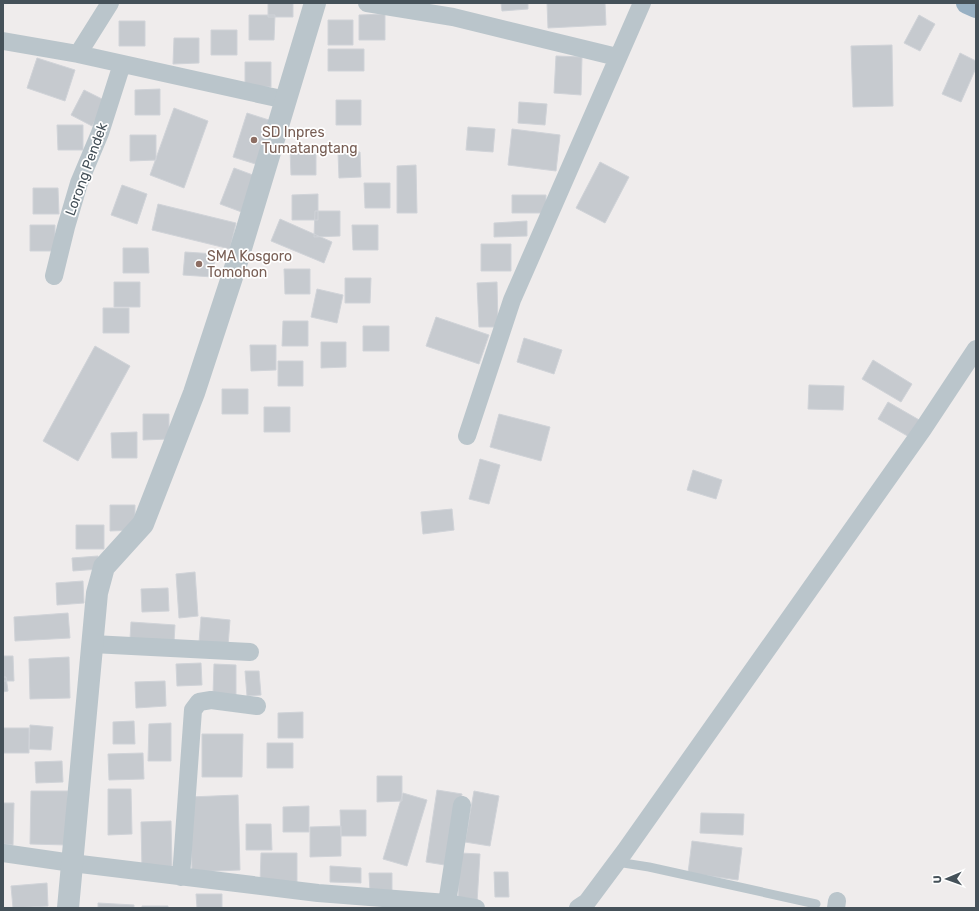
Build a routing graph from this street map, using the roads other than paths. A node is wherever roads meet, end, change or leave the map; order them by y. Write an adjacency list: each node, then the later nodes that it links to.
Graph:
1 (110, 3): 8 (street)
2 (315, 3): 11 (street)
3 (367, 3): 9 (street)
4 (642, 3): 9 (street)
5 (967, 3): 6 (highway)
6 (976, 7)
7 (3, 41): 8 (street)
8 (78, 54): 10 (street)
9 (617, 57): 14 (street)
10 (122, 64): 11 (street); 12 (street, Lorong Pendek)
11 (286, 100): 15 (street)
12 (54, 276)
13 (976, 349): 20 (street)
14 (467, 436)
15 (92, 644): 16 (street); 21 (street)
16 (250, 652)
17 (257, 706): 22 (street)
18 (462, 805): 24 (street)
19 (3, 853): 21 (street)
20 (618, 862): 25 (lane); 28 (street)
21 (72, 863): 22 (street); 26 (street)
22 (181, 877): 23 (street)
23 (318, 901): 24 (street)
24 (447, 903): 27 (street)
25 (816, 904)
26 (68, 908)
27 (476, 908)
28 (578, 908)

